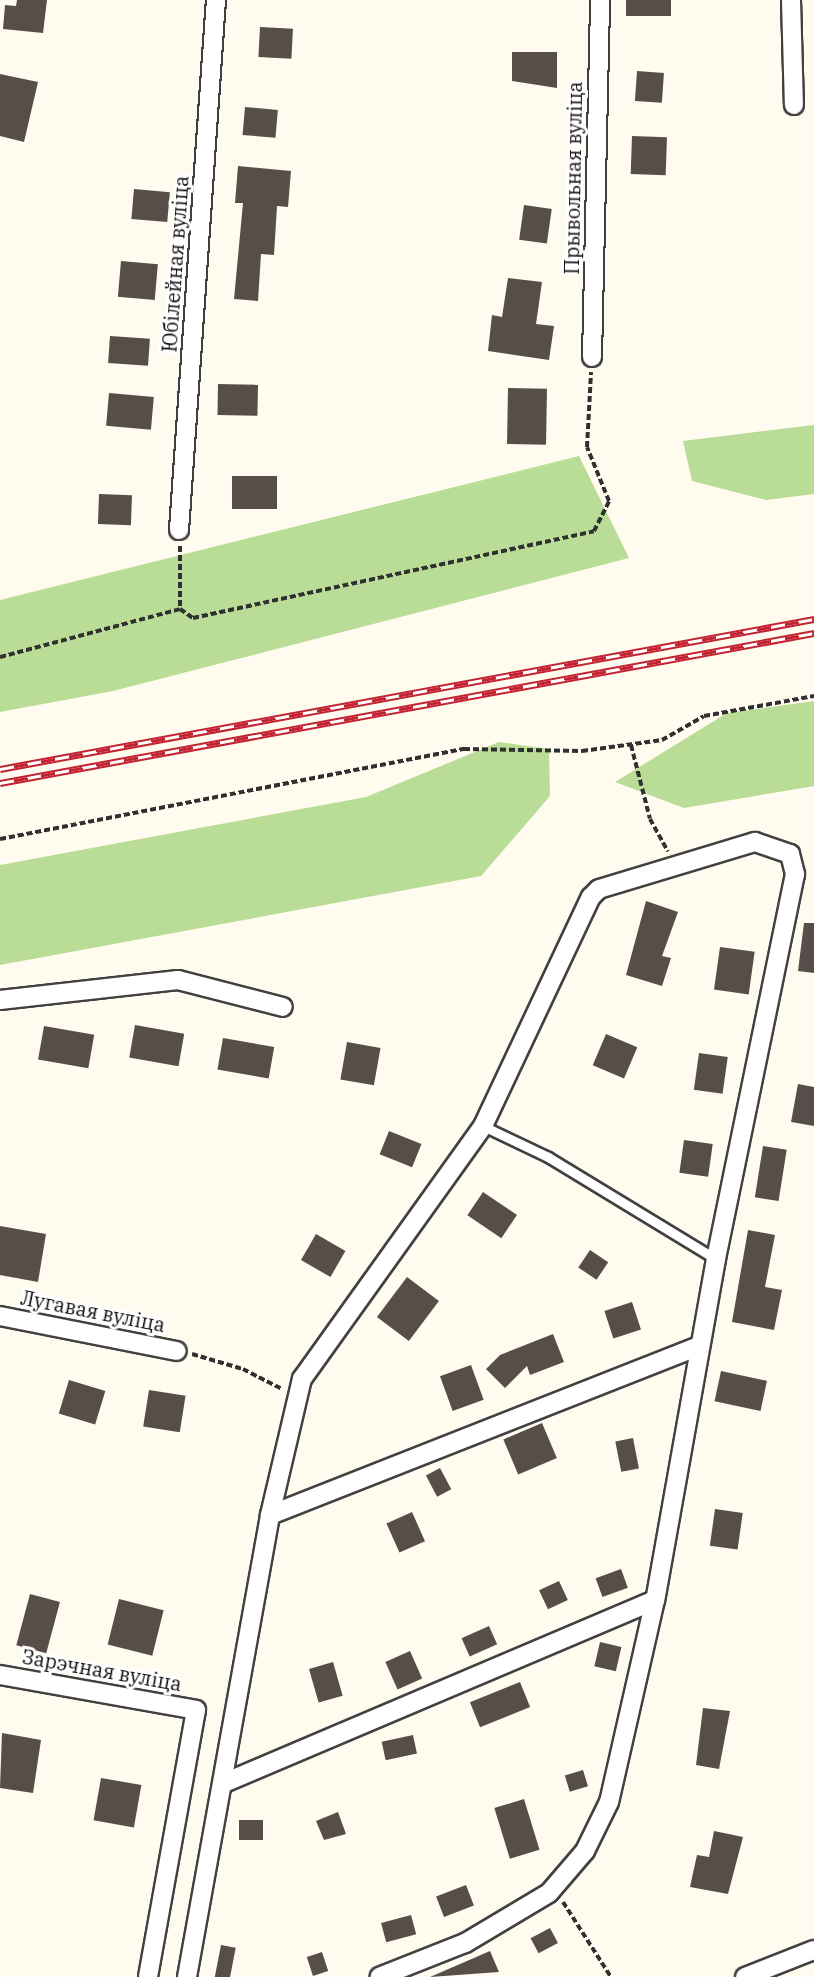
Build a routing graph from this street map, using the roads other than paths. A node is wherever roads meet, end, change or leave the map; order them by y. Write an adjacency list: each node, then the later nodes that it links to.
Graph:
1 (216, 0): 6 (street, Юбілейная вуліца)
2 (600, 0): 5 (street, Прывольная вуліца)
3 (791, 0): 4 (street)
4 (794, 105)
5 (592, 357)
6 (180, 530)
7 (0, 999): 8 (street)
8 (283, 1007)
9 (483, 1126): 10 (lane); 10 (street); 14 (street)
10 (716, 1259): 12 (street)
11 (0, 1316): 13 (street, Лугавая вуліца)
12 (700, 1346): 14 (street); 15 (street)
13 (177, 1351)
14 (270, 1515): 17 (street)
15 (655, 1600): 17 (street); 21 (street)
16 (0, 1675): 19 (street, Зарэчная вуліца)
17 (224, 1783): 20 (street)
18 (814, 1950): 22 (street)
19 (148, 1977)
20 (187, 1977)
21 (379, 1977)
22 (745, 1977)

